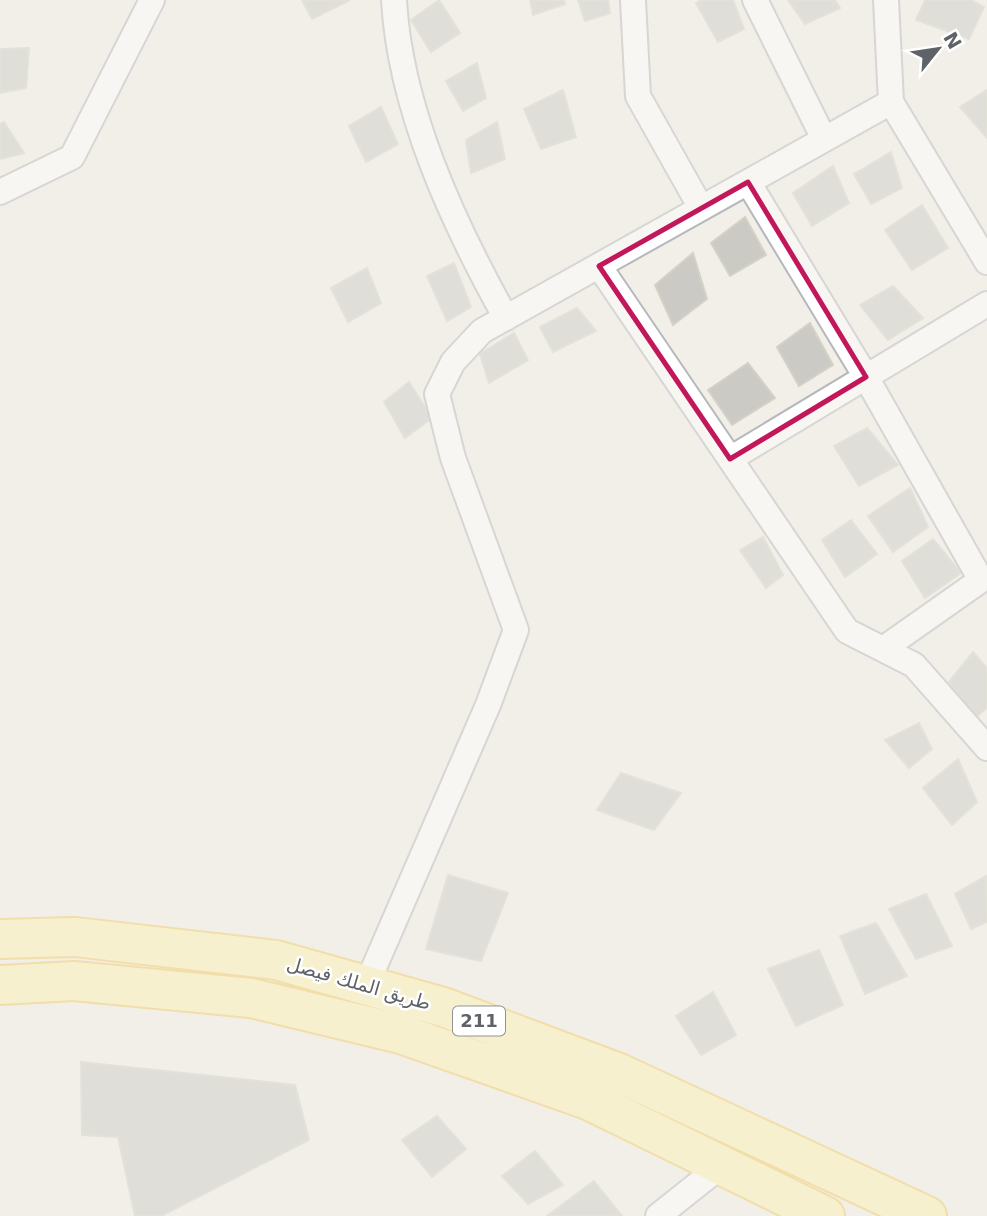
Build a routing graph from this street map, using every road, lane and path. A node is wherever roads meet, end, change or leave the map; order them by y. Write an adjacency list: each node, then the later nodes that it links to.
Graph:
1 (152, 0): 9 (street)
2 (394, 0): 14 (street)
3 (633, 0): 10 (street)
4 (755, 0): 7 (street)
5 (886, 0): 6 (street)
6 (891, 102): 7 (street); 11 (street)
7 (824, 139): 8 (street)
8 (748, 182): 10 (street); 15 (street)
9 (0, 192)
10 (701, 208): 12 (street)
11 (987, 262)
12 (598, 266): 14 (street); 16 (street)
13 (987, 304): 15 (street)
14 (506, 318): 21 (street)
15 (866, 377): 16 (street); 17 (street)
16 (730, 459): 17 (street)
17 (883, 649): 18 (street)
18 (987, 748)
19 (0, 939): 21 (main road, طريق الملك فيصل / 211)
20 (0, 985): 22 (main road, طريق الملك فيصل / 211)
21 (366, 986): 25 (main road, طريق الملك فيصل / 211)
22 (722, 1166): 23 (street); 24 (main road, طريق الملك فيصل / 211)
23 (659, 1216)
24 (825, 1216)
25 (927, 1216)

